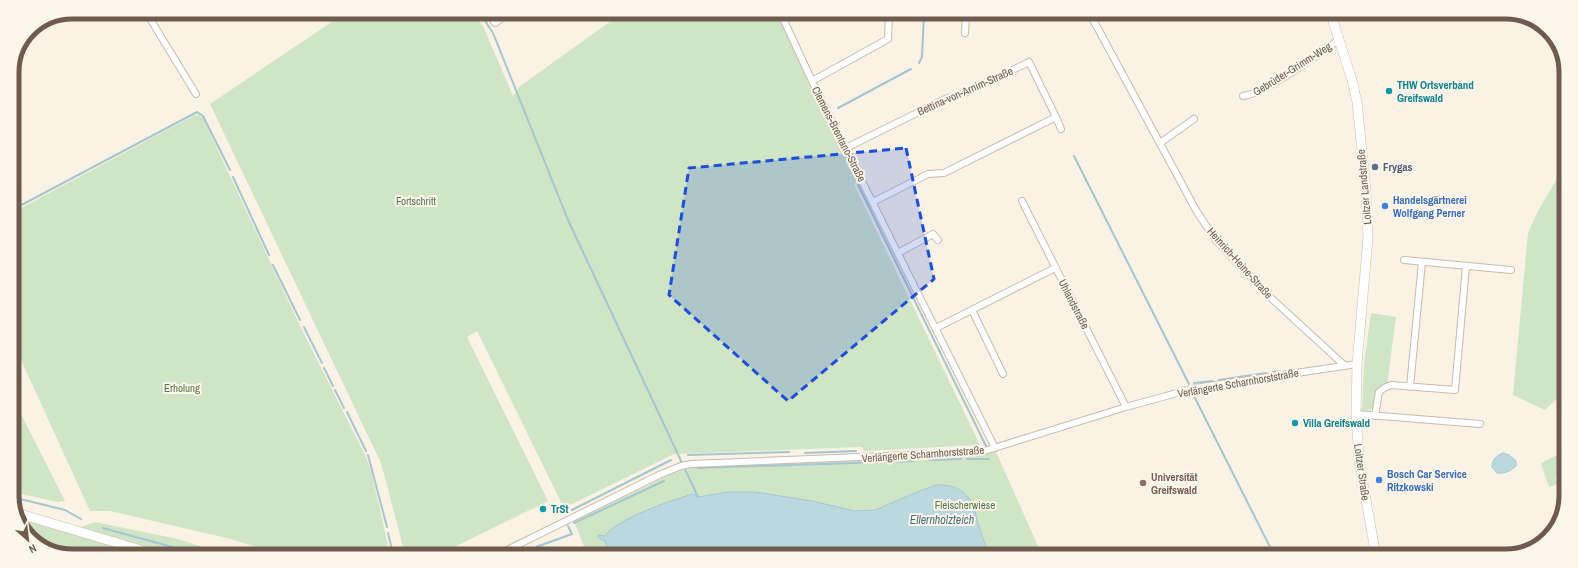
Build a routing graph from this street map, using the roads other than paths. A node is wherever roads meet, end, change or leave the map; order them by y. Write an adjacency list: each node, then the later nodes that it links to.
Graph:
1 (150, 19): 12 (street)
2 (492, 19): 3 (street)
3 (501, 19)
4 (889, 19): 11 (street)
5 (966, 19): 9 (street)
6 (1093, 19): 17 (street, Heinrich-Heine-Straße)
7 (1332, 19): 10 (main road, Loitzer Landstraße)
8 (784, 20): 11 (street, Clemens-Brentano-Straße)
9 (965, 33)
10 (1340, 39): 13 (street, Gebrüder-Grimm-Weg); 30 (main road, Loitzer Landstraße)
11 (812, 81): 18 (street, Clemens-Brentano-Straße)
12 (196, 94)
13 (1243, 96)
14 (1056, 118): 16 (street, Bettina-von-Arnim-Straße); 18 (street, Bettina-von-Arnim-Straße); 20 (street)
15 (1194, 119): 17 (street)
16 (1061, 129)
17 (1160, 143): 31 (street, Heinrich-Heine-Straße)
18 (846, 148): 20 (street, Clemens-Brentano-Straße)
19 (1022, 201): 26 (street, Uhlandstraße)
20 (873, 202): 22 (street, Clemens-Brentano-Straße)
21 (938, 240): 22 (street)
22 (898, 253): 29 (street, Clemens-Brentano-Straße)
23 (1404, 260): 24 (street)
24 (1422, 262): 25 (street); 33 (street)
25 (1466, 266): 27 (street); 33 (street)
26 (1055, 268): 28 (street); 34 (street, Uhlandstraße)
27 (1511, 270)
28 (972, 310): 29 (street); 32 (street)
29 (936, 328): 38 (street, Clemens-Brentano-Straße)
30 (1357, 364): 31 (street, Verlängerte Scharnhorststraße); 35 (main road, Loitzer Straße)
31 (1344, 365): 34 (street, Verlängerte Scharnhorststraße)
32 (1003, 374)
33 (1410, 387): 36 (street)
34 (1126, 407): 38 (street, Verlängerte Scharnhorststraße)
35 (1356, 414): 36 (street); 42 (main road, Loitzer Straße)
36 (1375, 416): 37 (street)
37 (1480, 424)
38 (995, 448): 41 (street, Verlängerte Scharnhorststraße)
39 (23, 515): 40 (main road)
40 (138, 549)
41 (509, 549)
42 (1375, 549)

